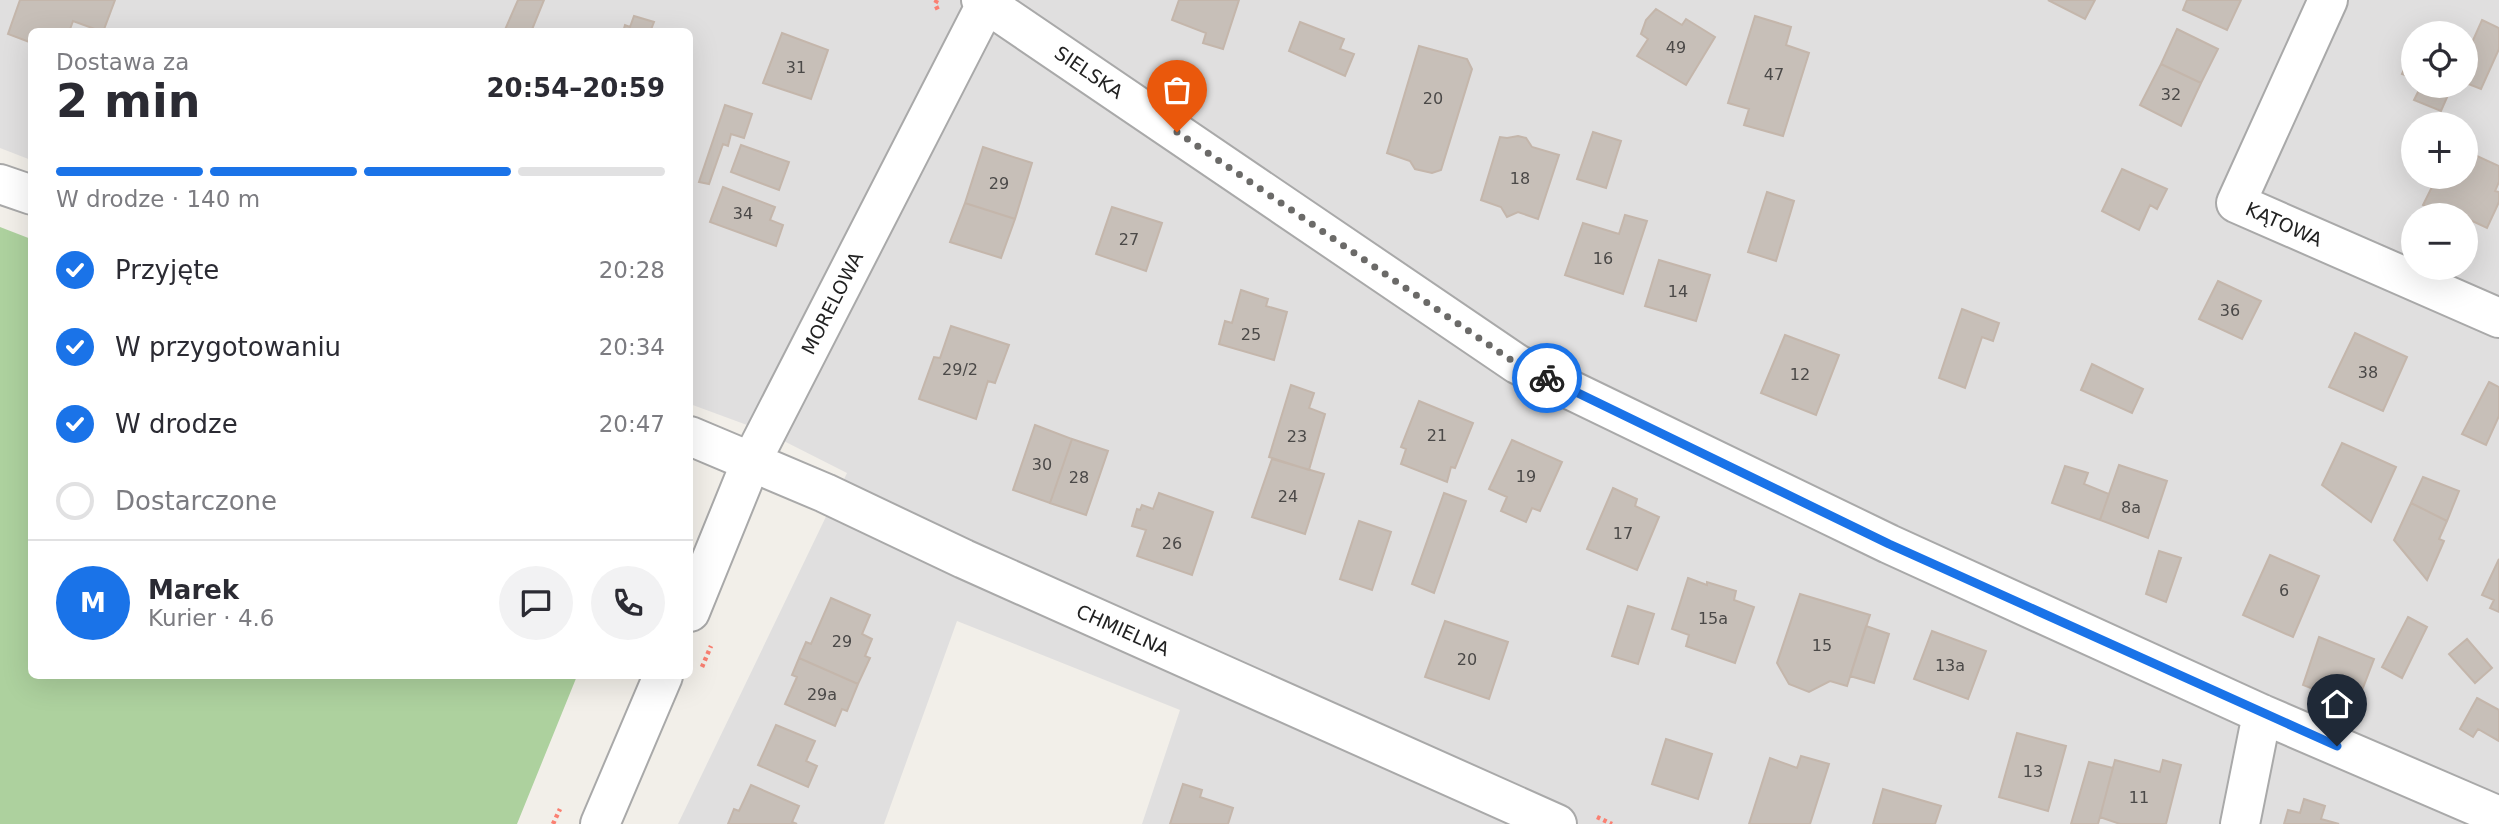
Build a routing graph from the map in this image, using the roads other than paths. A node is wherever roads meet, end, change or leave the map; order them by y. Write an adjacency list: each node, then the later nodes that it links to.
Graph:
1 (2328, 0): 5 (street, KĄTOWA)
2 (986, 1): 7 (street, MORELOWA); 10 (street, SIELSKA)
3 (0, 184): 4 (street)
4 (28, 194)
5 (2499, 318)
6 (693, 437): 7 (street, CHMIELNA)
7 (751, 461): 8 (street, MORELOWA); 13 (street, CHMIELNA)
8 (693, 605)
9 (662, 679): 12 (street)
10 (2262, 714): 11 (street, SIELSKA); 14 (street)
11 (2499, 816)
12 (600, 824)
13 (1557, 824)
14 (2241, 824)

